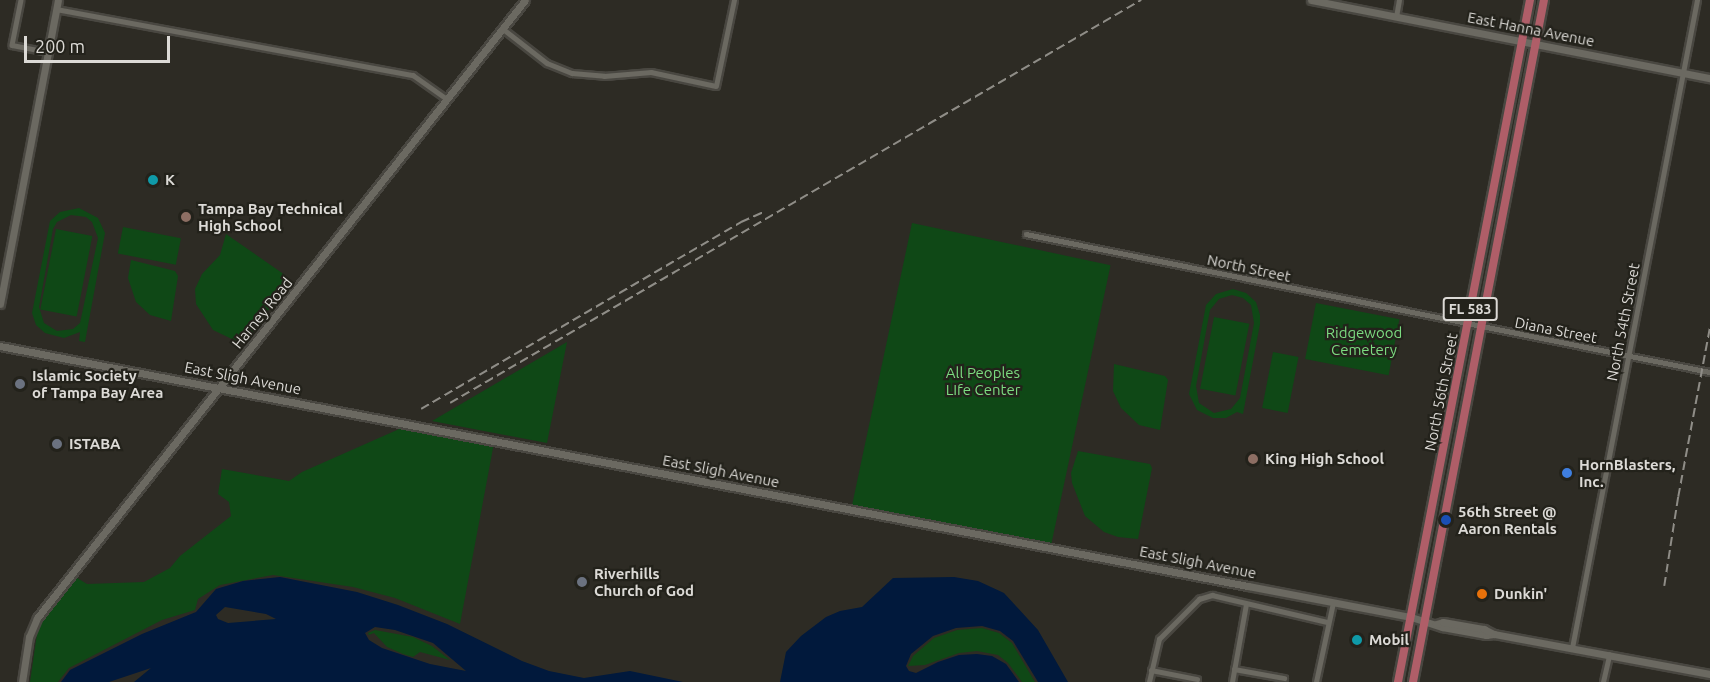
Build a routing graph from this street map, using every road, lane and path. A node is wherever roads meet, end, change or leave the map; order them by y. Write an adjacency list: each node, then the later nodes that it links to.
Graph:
1 (21, 0): 15 (street)
2 (58, 0): 10 (street)
3 (525, 0): 12 (street, Harney Road)
4 (734, 0): 12 (street)
5 (1311, 0): 11 (street, East Hanna Avenue)
6 (1399, 0): 11 (street)
7 (1530, 0): 13 (main road, North 56th Street / FL 583)
8 (1544, 0): 14 (main road, North 56th Street / FL 583)
9 (1697, 0): 16 (street, North 54th Street)
10 (56, 9): 15 (street); 18 (street)
11 (1396, 17): 13 (street, East Hanna Avenue)
12 (502, 28): 18 (street, Harney Road)
13 (1522, 42): 14 (street, East Hanna Avenue); 19 (main road, North 56th Street / FL 583)
14 (1536, 44): 16 (street, East Hanna Avenue); 20 (main road, North 56th Street / FL 583)
15 (48, 52): 22 (street)
16 (1683, 73): 17 (street, East Hanna Avenue); 26 (street, North 54th Street)
17 (1710, 78)
18 (447, 99): 28 (street, Harney Road)
19 (1501, 149): 20 (main road); 23 (main road, North 56th Street / FL 583)
20 (1515, 152): 24 (main road, North 56th Street / FL 583)
21 (1026, 234): 23 (street, North Street)
22 (0, 304)
23 (1467, 325): 24 (street, Diana Street); 29 (main road, North 56th Street / FL 583)
24 (1482, 328): 26 (street, Diana Street); 30 (main road, North 56th Street / FL 583)
25 (0, 346): 28 (street, East Sligh Avenue)
26 (1628, 356): 27 (street, Diana Street); 36 (street, North 54th Street)
27 (1710, 372)
28 (220, 388): 31 (street, East Sligh Avenue); 43 (street, Harney Road)
29 (1442, 459): 30 (main road); 33 (main road, North 56th Street / FL 583)
30 (1456, 462): 34 (main road, North 56th Street / FL 583)
31 (1333, 603): 33 (street, East Sligh Avenue); 35 (street)
32 (1246, 604): 35 (street); 38 (street); 39 (street)
33 (1411, 617): 34 (street, East Sligh Avenue); 47 (main road, North 56th Street / FL 583)
34 (1425, 621): 36 (street, East Sligh Avenue); 48 (main road, North 56th Street / FL 583)
35 (1327, 622): 46 (street)
36 (1572, 648): 37 (street, East Sligh Avenue)
37 (1609, 655): 40 (street, East Sligh Avenue); 49 (street)
38 (1234, 669): 41 (street); 45 (street)
39 (1151, 670): 42 (street); 44 (street)
40 (1710, 674)
41 (1284, 678)
42 (1197, 679)
43 (22, 682)
44 (1149, 682)
45 (1232, 682)
46 (1316, 682)
47 (1398, 682)
48 (1413, 682)
49 (1602, 682)

